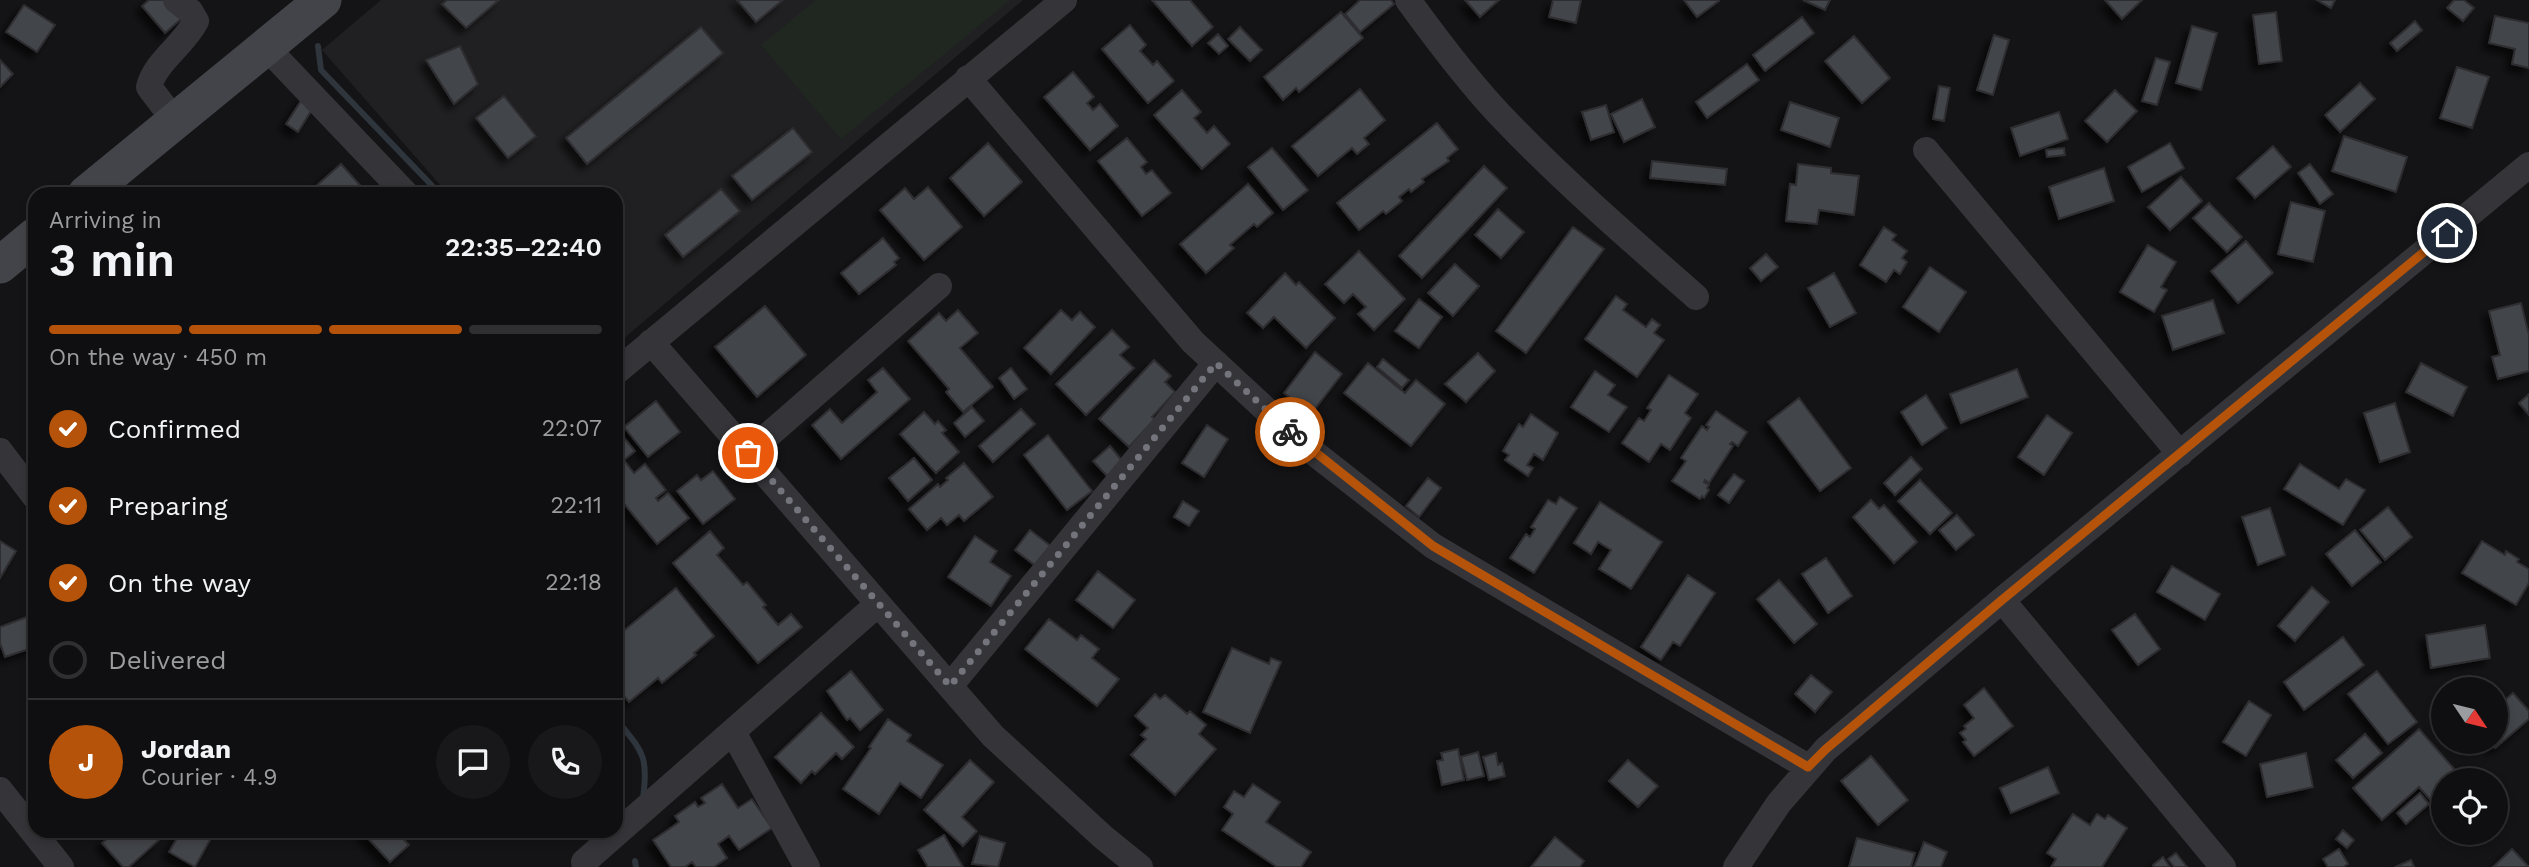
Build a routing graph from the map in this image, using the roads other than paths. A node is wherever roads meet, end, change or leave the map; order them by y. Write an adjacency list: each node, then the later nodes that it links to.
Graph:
1 (176, 0): 7 (street)
2 (323, 0): 5 (main road)
3 (1064, 0): 6 (street)
4 (1408, 0): 15 (street)
5 (266, 47): 7 (main road); 11 (street)
6 (968, 78): 16 (street); 17 (street)
7 (175, 121): 10 (main road)
8 (1926, 149): 21 (street)
9 (2529, 165): 21 (street)
10 (95, 187)
11 (399, 187)
12 (28, 242): 13 (main road)
13 (0, 265)
14 (939, 286): 20 (street)
15 (1696, 297)
16 (651, 342): 18 (street); 20 (street)
17 (1216, 363): 25 (street); 27 (street)
18 (623, 366)
19 (0, 451): 22 (street)
20 (748, 453): 24 (street)
21 (2180, 454): 23 (street)
22 (28, 488)
23 (2002, 600): 27 (street); 38 (street)
24 (878, 604): 25 (street); 26 (street)
25 (950, 686): 36 (street)
26 (733, 732): 30 (street); 35 (street)
27 (1808, 767): 37 (street)
28 (0, 790): 29 (street)
29 (28, 825)
30 (623, 828)
31 (38, 838): 34 (street)
32 (612, 838): 33 (street)
33 (584, 862)
34 (61, 867)
35 (807, 867)
36 (1140, 867)
37 (1736, 867)
38 (2222, 867)

